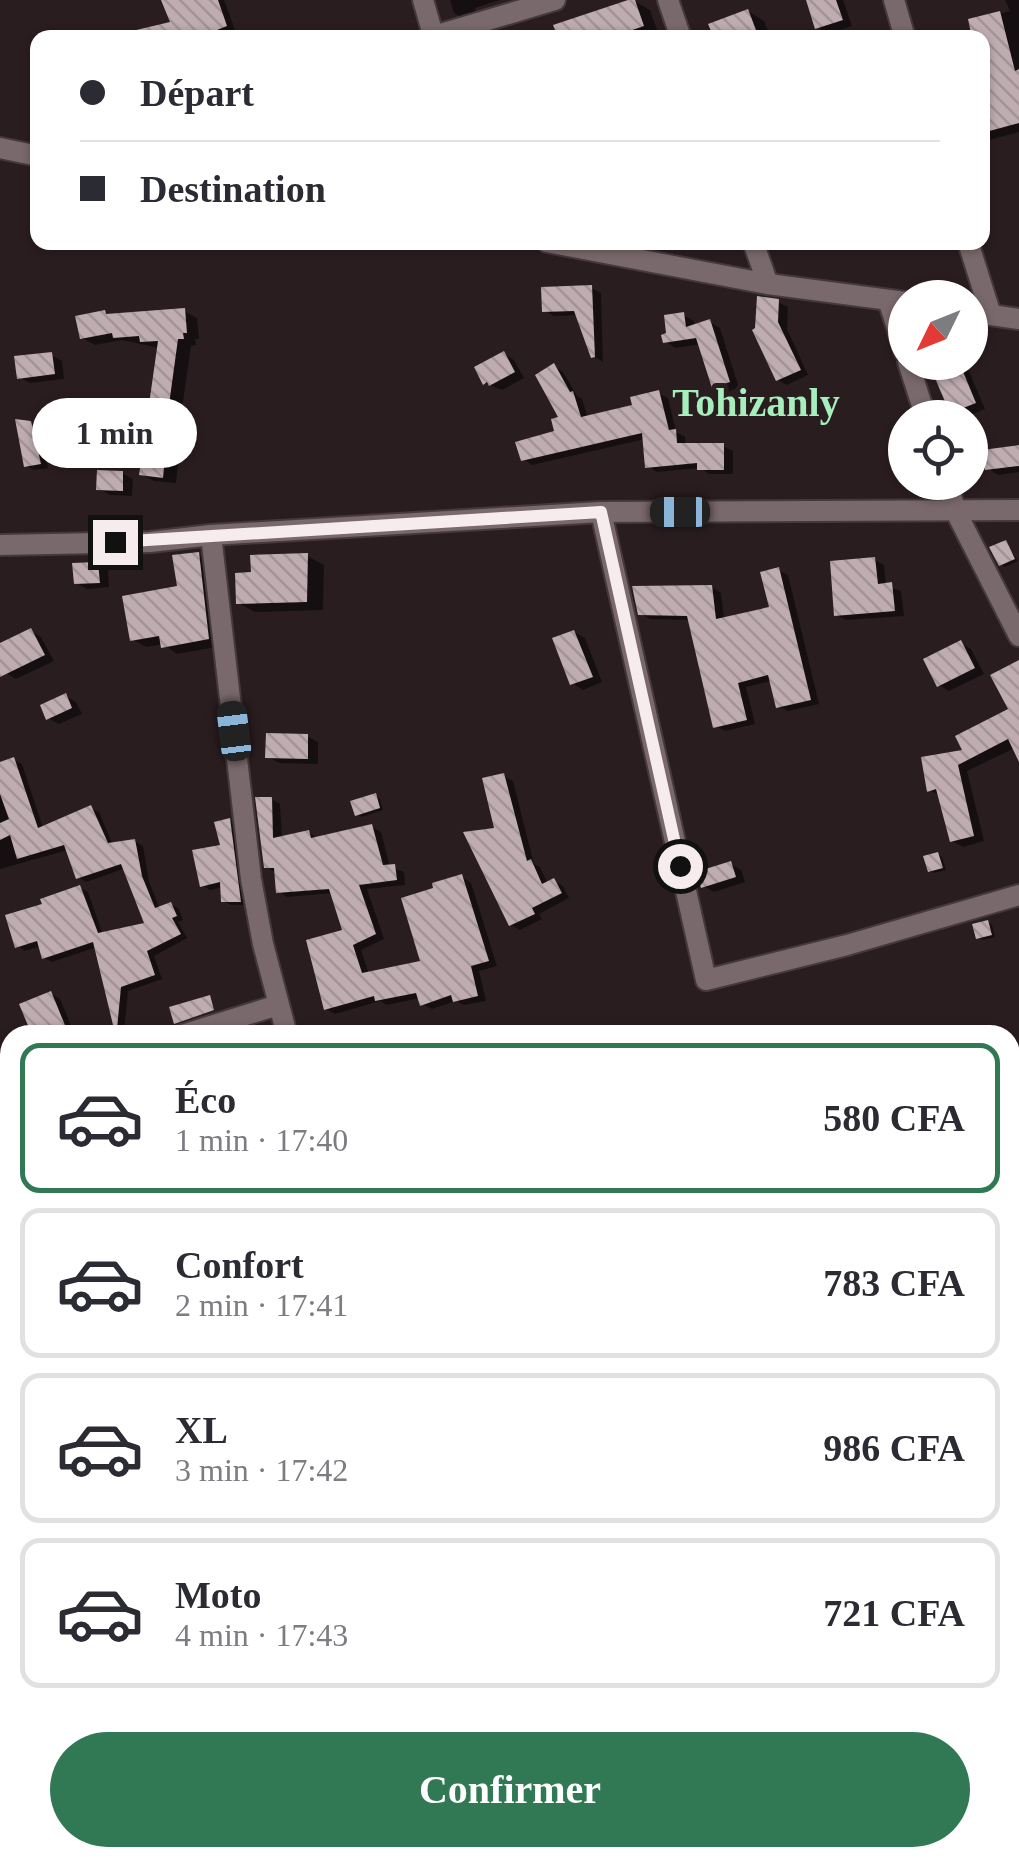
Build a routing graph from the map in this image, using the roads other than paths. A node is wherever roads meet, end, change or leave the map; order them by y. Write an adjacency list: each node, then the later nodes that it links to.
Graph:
1 (423, 0): 5 (street)
2 (556, 0): 6 (street)
3 (668, 0): 7 (street)
4 (894, 0): 8 (street)
5 (429, 30)
6 (455, 30)
7 (678, 30)
8 (903, 30)
9 (0, 148): 10 (street)
10 (30, 154)
11 (589, 250): 15 (street)
12 (757, 250): 15 (street)
13 (969, 250): 14 (street)
14 (974, 280)
15 (768, 284): 16 (street)
16 (888, 300)
17 (988, 315): 18 (street)
18 (1019, 319)
19 (952, 500): 22 (street)
20 (1019, 510): 22 (street)
21 (601, 512): 22 (street); 23 (street); 26 (street)
22 (956, 512): 25 (street)
23 (210, 535): 24 (street); 27 (street)
24 (0, 545)
25 (1019, 636)
26 (1019, 896)
27 (278, 1006): 28 (street); 29 (street)
28 (215, 1025)
29 (283, 1025)

